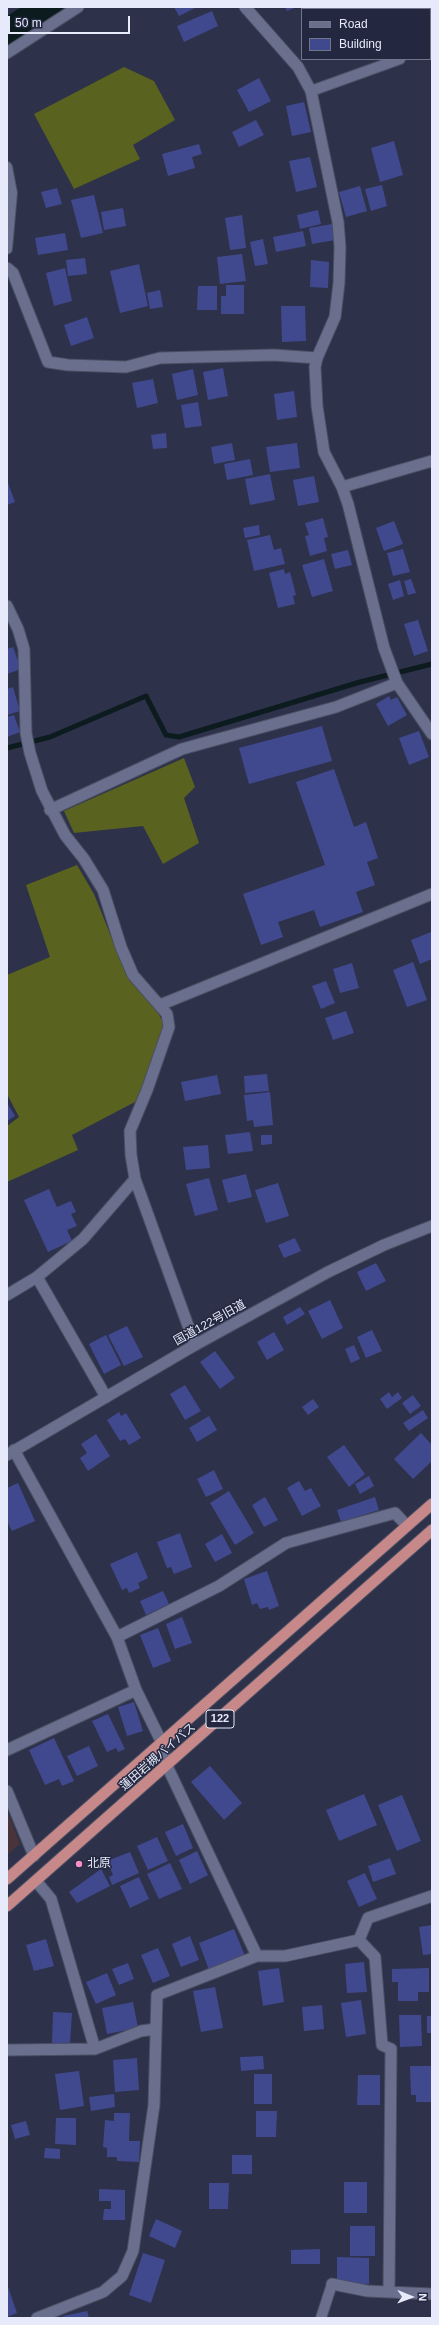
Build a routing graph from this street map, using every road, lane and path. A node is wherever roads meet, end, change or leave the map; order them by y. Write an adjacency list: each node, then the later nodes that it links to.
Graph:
1 (78, 7): 3 (street)
2 (245, 7): 5 (street)
3 (7, 53)
4 (397, 60): 5 (lane)
5 (310, 91): 9 (street)
6 (7, 167): 7 (lane)
7 (7, 249)
8 (7, 268): 9 (street)
9 (317, 358): 11 (street)
10 (432, 461): 11 (street)
11 (342, 487): 13 (street)
12 (7, 606): 15 (street)
13 (397, 683): 14 (street); 15 (street)
14 (432, 734)
15 (50, 810): 17 (street)
16 (432, 894): 17 (street)
17 (160, 1005): 18 (street)
18 (135, 1179): 20 (street); 22 (street)
19 (432, 1226): 22 (street, 国道122号旧道)
20 (37, 1277): 21 (street); 23 (street)
21 (7, 1295)
22 (195, 1345): 23 (street, 国道122号旧道)
23 (106, 1397): 24 (street, 国道122号旧道)
24 (10, 1452): 28 (street)
25 (432, 1504): 26 (highway, 蓮田岩槻バイパス / 122)
26 (407, 1526): 28 (street); 30 (highway, 蓮田岩槻バイパス / 122)
27 (432, 1530): 32 (highway, 蓮田岩槻バイパス / 122)
28 (117, 1637): 29 (street)
29 (136, 1690): 30 (street); 31 (street)
30 (161, 1742): 32 (street); 34 (highway, 蓮田岩槻バイパス / 122)
31 (7, 1750)
32 (168, 1766): 36 (highway, 蓮田岩槻バイパス / 122); 40 (street)
33 (7, 1791): 34 (street)
34 (34, 1856): 35 (highway, 蓮田岩槻バイパス / 122)
35 (7, 1879)
36 (36, 1880): 38 (highway, 蓮田岩槻バイパス / 122); 42 (street)
37 (432, 1896): 39 (street)
38 (7, 1906)
39 (359, 1940): 40 (street); 45 (street)
40 (257, 1956): 41 (street)
41 (156, 2028): 42 (street); 47 (street)
42 (95, 2049): 43 (street)
43 (7, 2050)
44 (332, 2284): 45 (street); 48 (lane)
45 (389, 2292): 46 (street)
46 (432, 2294)
47 (37, 2318)
48 (321, 2318)

